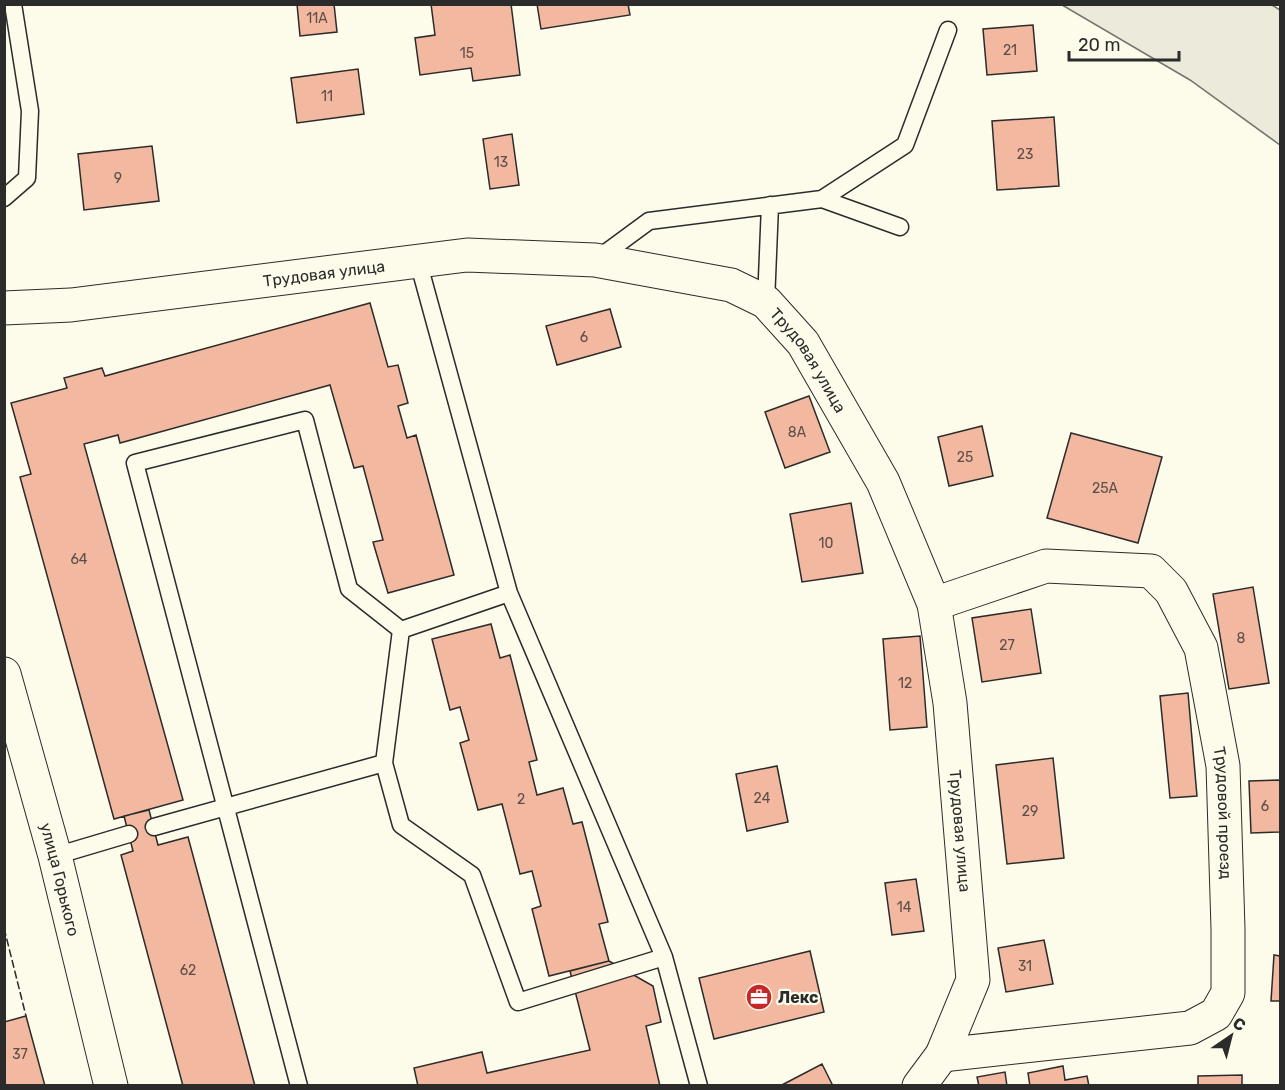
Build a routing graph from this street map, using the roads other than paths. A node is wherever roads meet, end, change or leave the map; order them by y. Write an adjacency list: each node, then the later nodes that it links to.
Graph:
1 (13, 4): 3 (lane)
2 (948, 30): 4 (lane)
3 (4, 198)
4 (822, 199): 5 (lane); 6 (lane)
5 (770, 206): 8 (lane); 9 (lane)
6 (900, 227)
7 (418, 261): 8 (street, Трудовая улица); 10 (street, Трудовая улица); 11 (lane)
8 (595, 261): 9 (street, Трудовая улица)
9 (766, 302): 12 (street, Трудовая улица)
10 (4, 308)
11 (509, 593): 13 (lane); 20 (lane)
12 (934, 604): 21 (street, Трудовая улица); 21 (street, Трудовой проезд)
13 (401, 630): 15 (lane); 16 (lane)
14 (4, 674): 19 (street, улица Горького)
15 (384, 763): 16 (lane); 20 (lane)
16 (224, 807): 17 (lane); 23 (lane)
17 (154, 827)
18 (129, 834): 19 (lane)
19 (55, 856): 22 (street, улица Горького)
20 (664, 957): 24 (lane)
21 (942, 1055): 25 (street, Трудовая улица)
22 (111, 1086)
23 (299, 1086)
24 (699, 1086)
25 (919, 1086)

